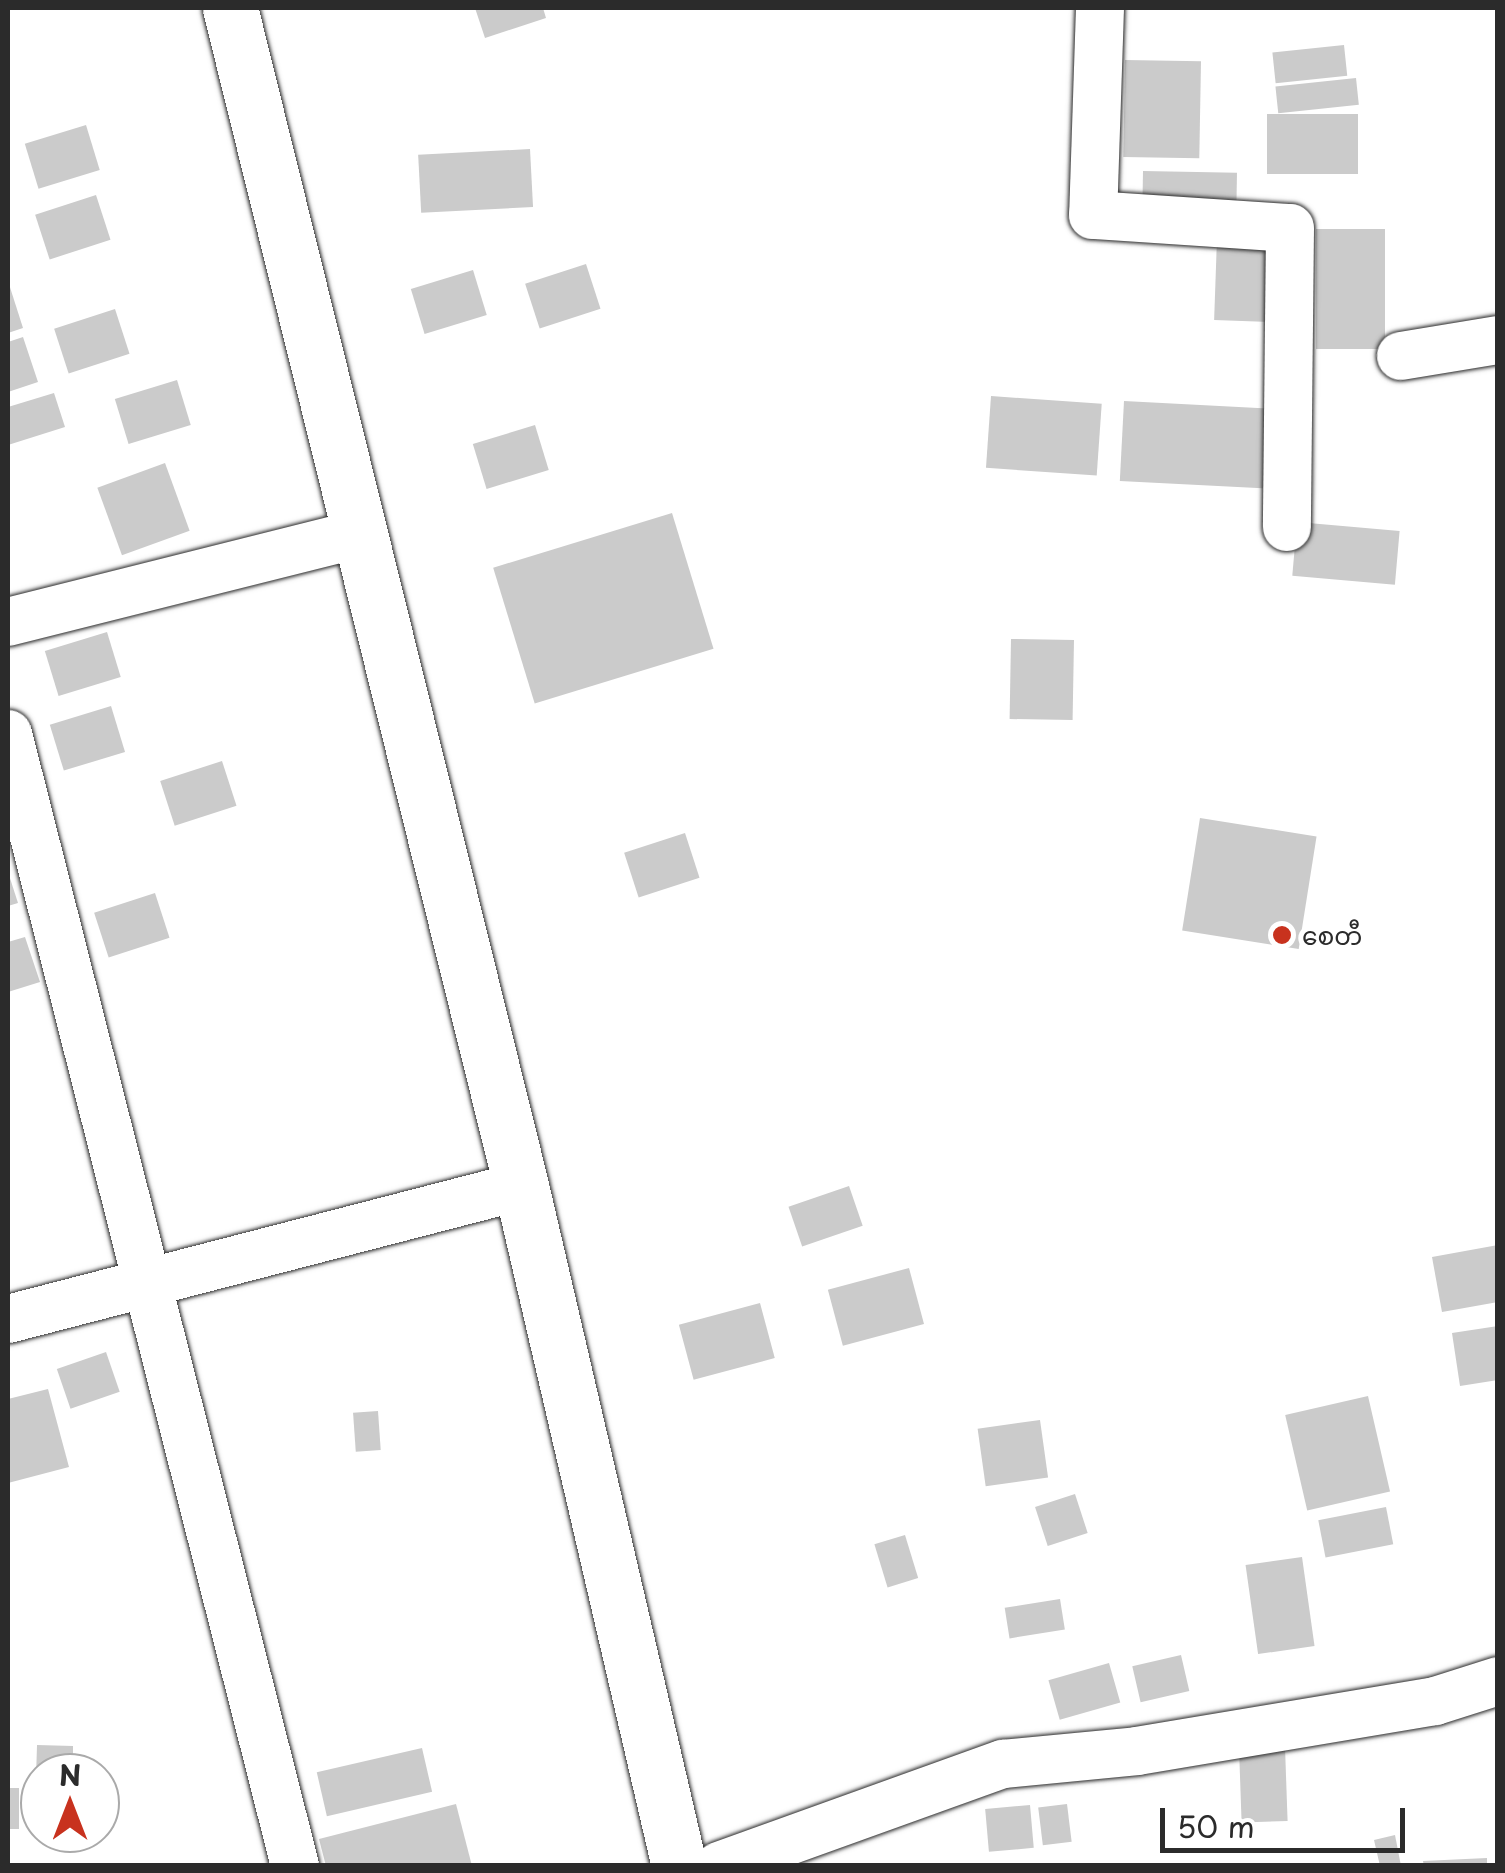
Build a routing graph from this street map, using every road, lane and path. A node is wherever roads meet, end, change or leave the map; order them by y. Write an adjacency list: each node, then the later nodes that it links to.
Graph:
1 (230, 8): 6 (main road)
2 (1100, 8): 5 (street)
3 (1498, 340): 4 (street)
4 (1401, 356)
5 (1287, 527)
6 (358, 534): 7 (street); 9 (main road)
7 (8, 622)
8 (8, 734): 10 (street)
9 (521, 1186): 10 (street); 14 (main road)
10 (150, 1282): 11 (street); 13 (street)
11 (8, 1319)
12 (1498, 1681): 15 (street)
13 (295, 1866)
14 (680, 1866)
15 (718, 1866)

